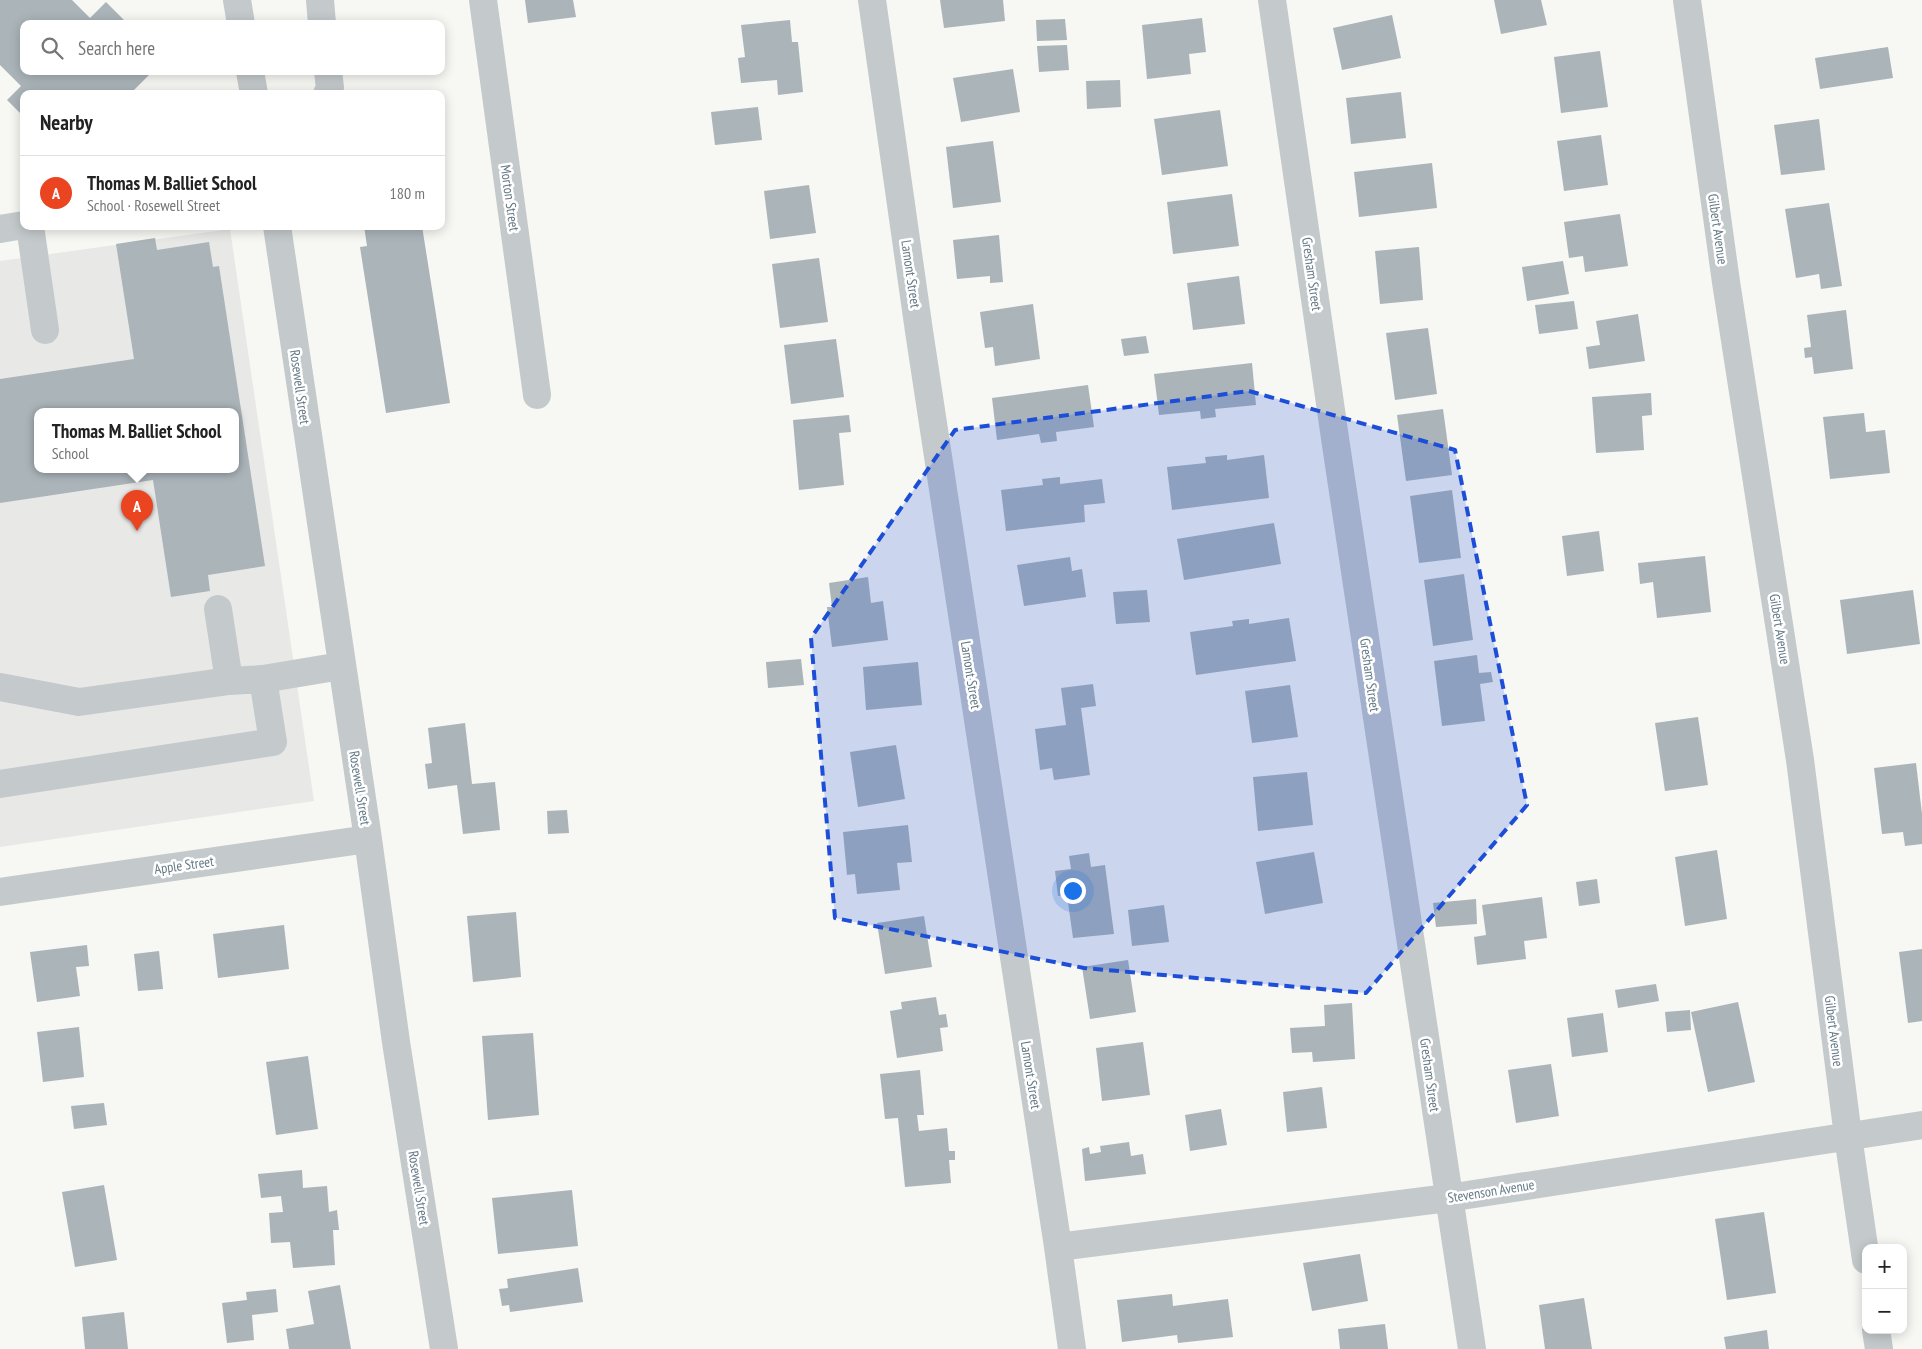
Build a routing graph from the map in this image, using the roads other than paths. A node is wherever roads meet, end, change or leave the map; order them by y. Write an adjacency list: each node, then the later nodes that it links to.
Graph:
1 (237, 0): 7 (street)
2 (320, 0): 8 (street)
3 (483, 0): 18 (street, Morton Street)
4 (872, 0): 31 (street, Lamont Street)
5 (1272, 0): 29 (street, Gresham Street)
6 (1686, 0): 28 (street, Gilbert Avenue)
7 (241, 20)
8 (322, 20)
9 (251, 75): 11 (street)
10 (328, 75): 12 (street)
11 (253, 90)
12 (329, 90)
13 (20, 226): 14 (street)
14 (0, 229)
15 (31, 230): 17 (street)
16 (278, 230): 20 (street, Rosewell Street)
17 (45, 330)
18 (537, 396)
19 (218, 609): 22 (street)
20 (341, 666): 21 (street); 25 (street, Rosewell Street)
21 (263, 679): 22 (street); 24 (street)
22 (229, 681): 23 (street)
23 (0, 687)
24 (0, 784)
25 (368, 839): 26 (street, Apple Street); 33 (street, Rosewell Street)
26 (0, 892)
27 (1922, 1125): 28 (street, Stevenson Avenue)
28 (1848, 1136): 29 (street, Stevenson Avenue); 30 (street, Gilbert Avenue)
29 (1448, 1198): 31 (street, Stevenson Avenue); 35 (street, Gresham Street)
30 (1864, 1244)
31 (1058, 1247): 34 (street, Lamont Street)
32 (1877, 1334): 36 (street)
33 (444, 1349)
34 (1072, 1349)
35 (1472, 1349)
36 (1879, 1349)

